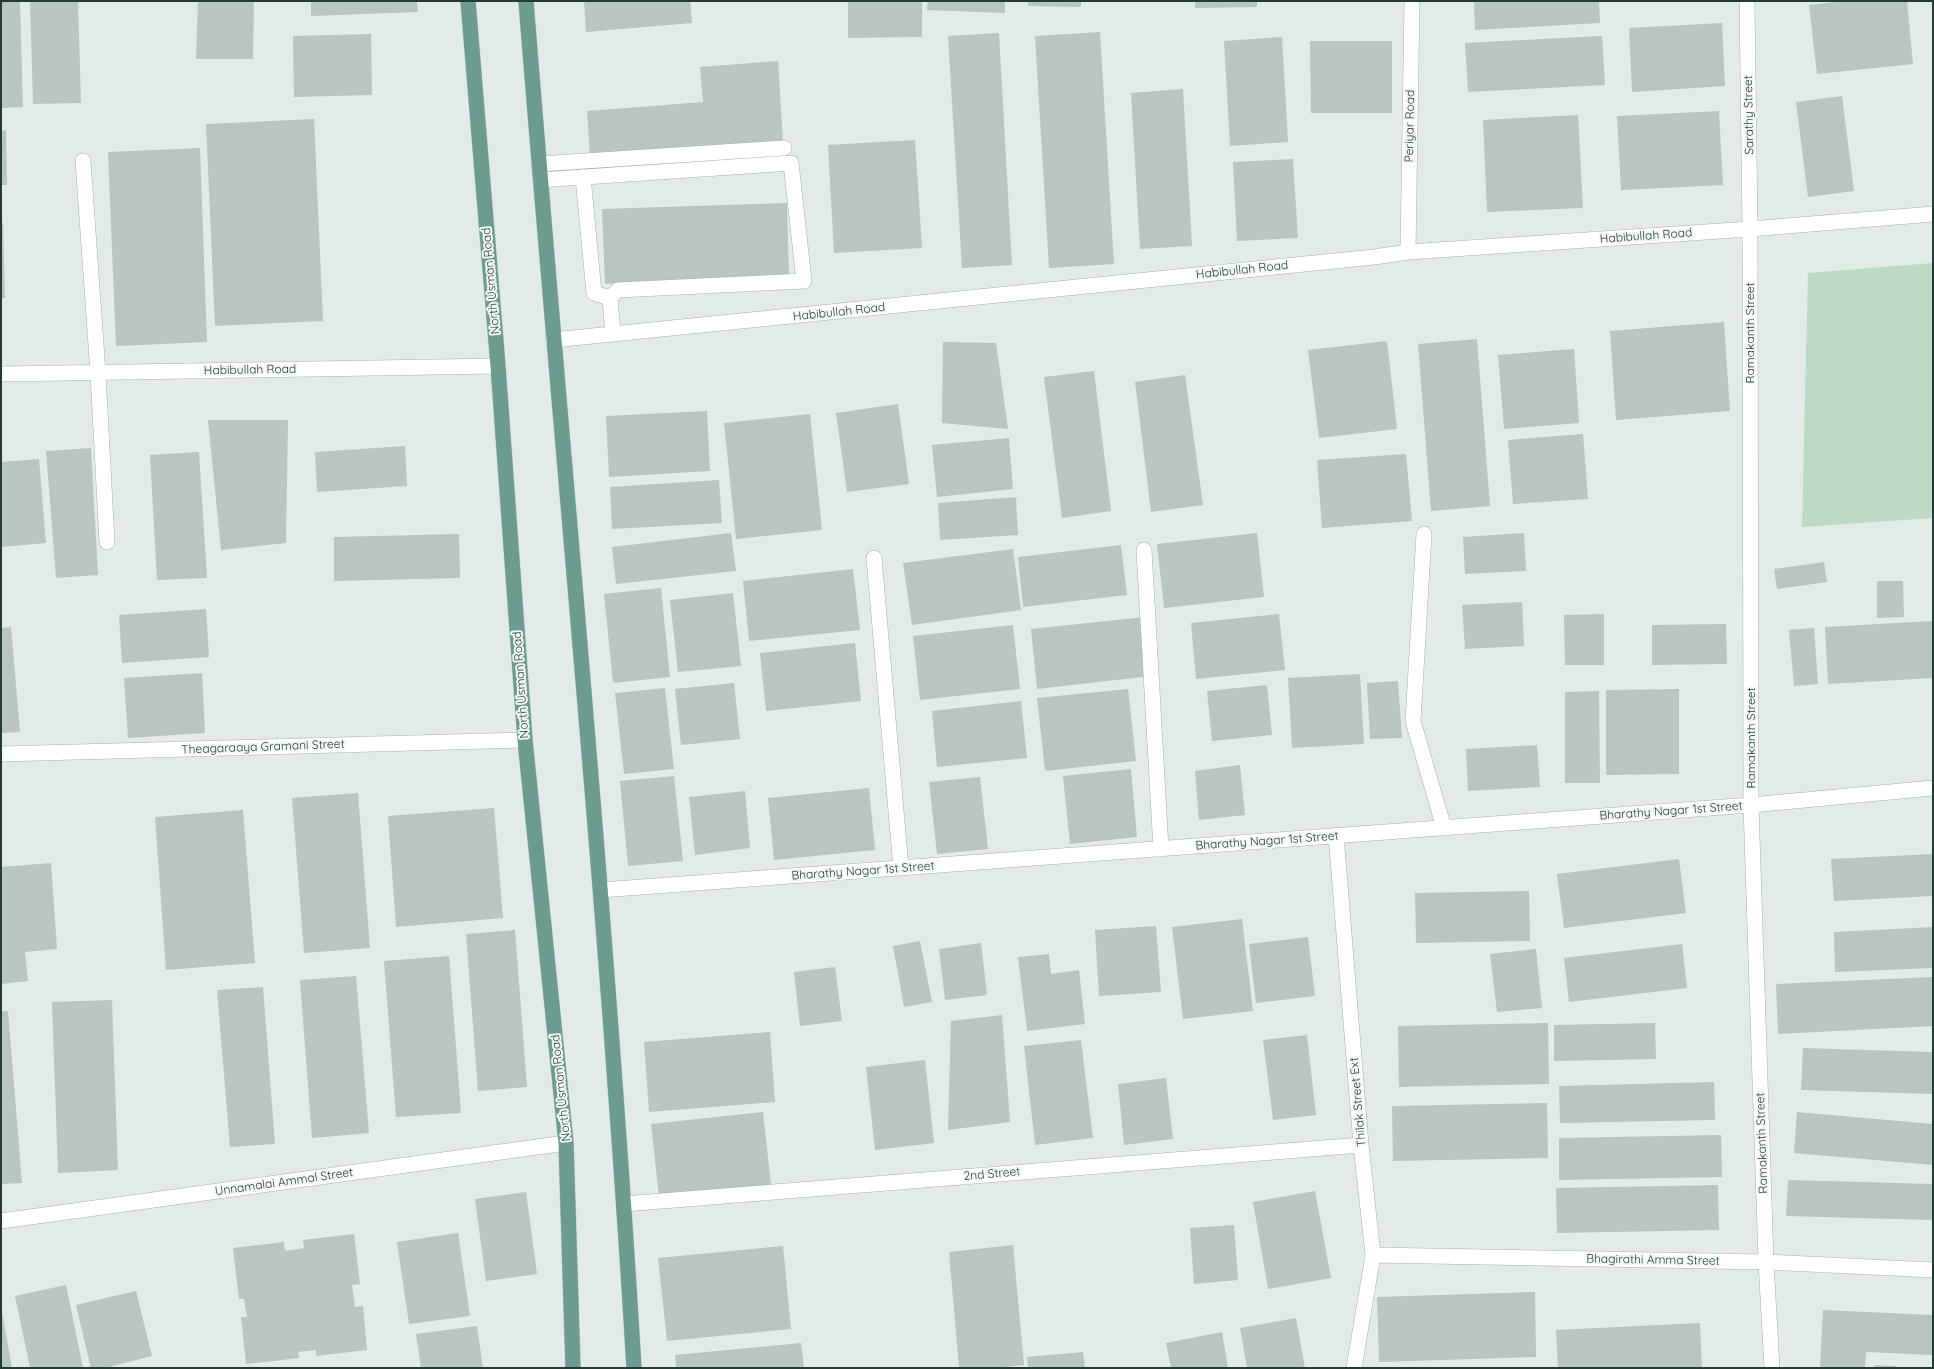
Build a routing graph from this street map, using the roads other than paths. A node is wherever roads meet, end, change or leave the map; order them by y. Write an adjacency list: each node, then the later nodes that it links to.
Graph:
1 (468, 1): 16 (main road, North Usman Road)
2 (526, 1): 7 (main road)
3 (1412, 1): 12 (street, Periyar Road)
4 (1747, 1): 11 (street, Sarathy Street)
5 (784, 148): 7 (street)
6 (83, 161): 17 (street)
7 (539, 164): 9 (main road)
8 (583, 177): 9 (street); 13 (street); 13 (street)
9 (540, 180): 15 (main road)
10 (1933, 214): 11 (street, Habibullah Road)
11 (1750, 229): 12 (street, Habibullah Road); 26 (street, Ramakanth Street)
12 (1408, 252): 14 (street, Habibullah Road)
13 (610, 298): 14 (street)
14 (613, 334): 15 (street, Habibullah Road)
15 (553, 340): 31 (main road)
16 (498, 366): 17 (street, Habibullah Road); 23 (main road, North Usman Road)
17 (98, 373): 18 (street, Habibullah Road); 20 (street)
18 (1, 374)
19 (1424, 534): 27 (street)
20 (107, 542)
21 (1144, 550): 29 (street)
22 (874, 558): 30 (street)
23 (525, 740): 24 (street, Theagaraaya Gramani Street); 32 (main road, North Usman Road)
24 (1, 754)
25 (1933, 788): 26 (street, Bharathy Nagar 1st Street)
26 (1751, 805): 27 (street, Bharathy Nagar 1st Street); 37 (street, Ramakanth Street)
27 (1444, 828): 28 (street, Bharathy Nagar 1st Street)
28 (1336, 835): 29 (street, Bharathy Nagar 1st Street); 33 (street, Thilak Street Ext)
29 (1160, 849): 30 (street, Bharathy Nagar 1st Street)
30 (901, 868): 31 (street, Bharathy Nagar 1st Street)
31 (601, 890): 34 (main road)
32 (566, 1143): 35 (street, Unnamalai Ammal Street); 39 (main road, North Usman Road)
33 (1361, 1145): 34 (street, 2nd Street); 36 (street, Thilak Street Ext)
34 (624, 1204): 40 (main road)
35 (1, 1221)
36 (1373, 1255): 37 (street, Bhagirathi Amma Street); 41 (street, Thilak Street Ext)
37 (1766, 1262): 38 (street, Bhagirathi Amma Street); 42 (street, Ramakanth Street)
38 (1933, 1270)
39 (573, 1368)
40 (634, 1368)
41 (1354, 1368)
42 (1772, 1368)

